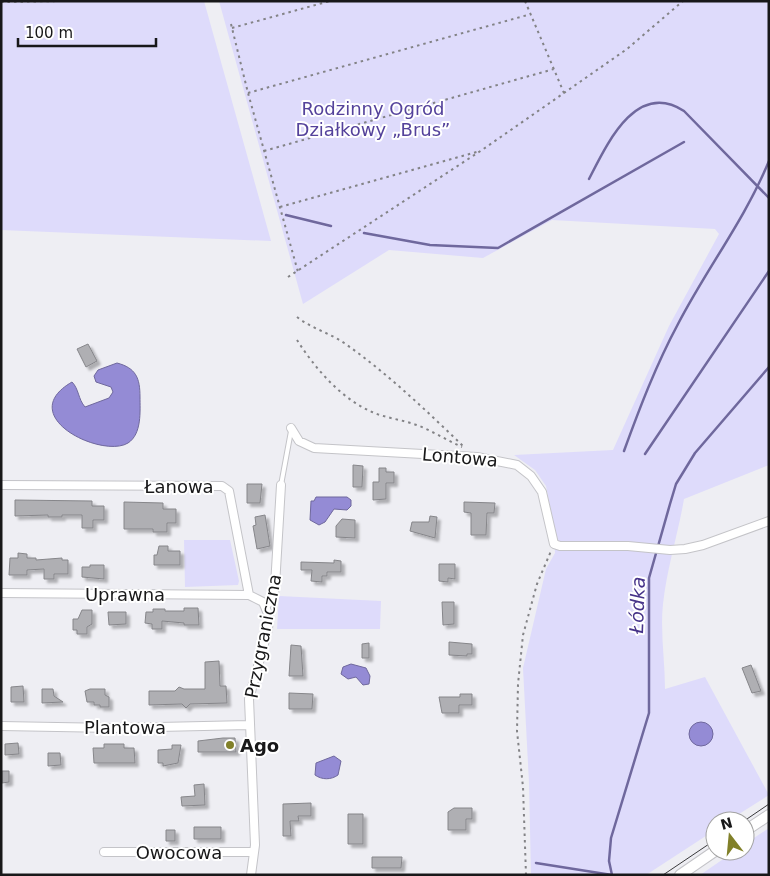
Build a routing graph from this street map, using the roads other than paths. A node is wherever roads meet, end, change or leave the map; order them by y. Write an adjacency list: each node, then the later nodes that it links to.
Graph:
1 (291, 428): 3 (lane, Przygraniczna); 4 (street, Lontowa)
2 (1, 485): 6 (street, Łanowa)
3 (281, 485): 7 (street, Przygraniczna)
4 (769, 521)
5 (1, 594): 6 (street, Uprawna)
6 (249, 595): 7 (street)
7 (266, 606): 8 (street, Przygraniczna)
8 (249, 725): 9 (street, Plantowa); 13 (street, Przygraniczna)
9 (1, 726)
10 (769, 815): 11 (main road)
11 (755, 824)
12 (104, 852): 13 (street, Owocowa)
13 (253, 852): 15 (street, Przygraniczna)
14 (705, 858): 16 (main road)
15 (251, 875)
16 (680, 875)

